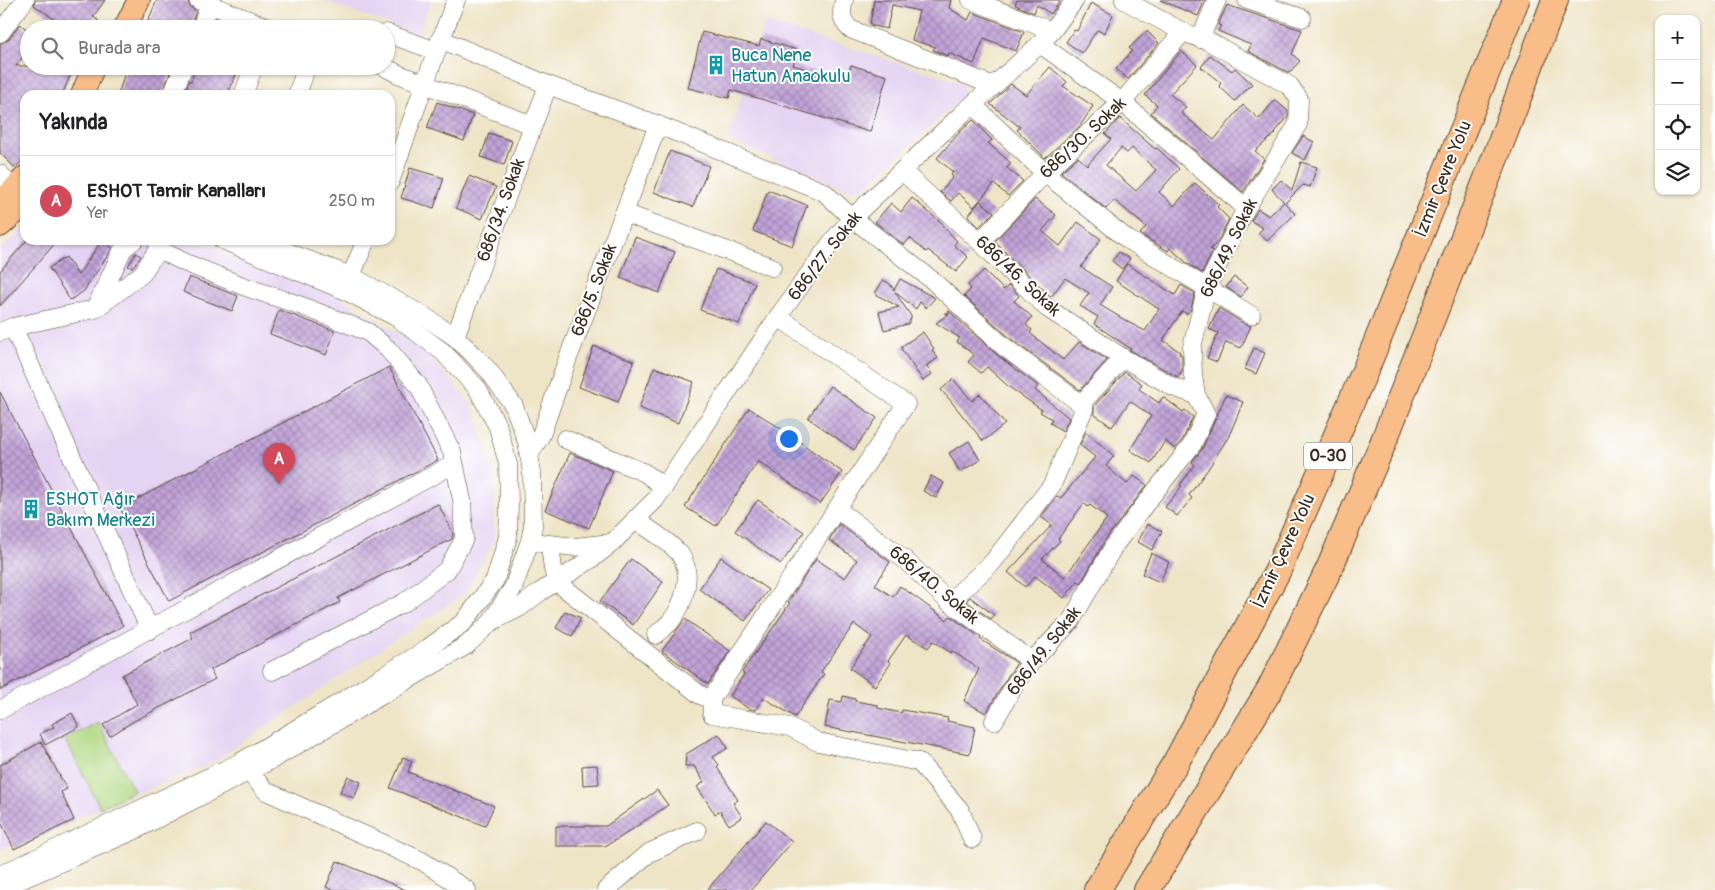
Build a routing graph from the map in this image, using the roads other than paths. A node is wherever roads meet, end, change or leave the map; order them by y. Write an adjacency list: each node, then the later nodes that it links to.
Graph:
1 (24, 0): 21 (street)
2 (121, 0): 15 (main road)
3 (139, 0): 16 (main road)
4 (456, 0): 25 (street)
5 (844, 0): 34 (street)
6 (971, 0): 19 (street)
7 (1074, 0): 19 (street, 686/27. Sokak)
8 (1124, 0): 20 (street, 686/49. Sokak)
9 (1217, 0): 23 (street)
10 (1247, 0): 14 (street)
11 (1516, 0): 99 (highway, İzmir Çevre Yolu / O-30)
12 (1555, 0): 100 (highway, O-30)
13 (204, 2): 17 (street); 18 (street)
14 (1302, 18)
15 (113, 20)
16 (129, 20)
17 (201, 20)
18 (249, 20)
19 (1052, 31): 24 (street, 686/27. Sokak)
20 (1183, 32): 23 (street, 686/49. Sokak); 40 (street, 686/30. Sokak)
21 (0, 33)
22 (395, 36): 25 (street)
23 (1200, 39): 48 (street, 686/49. Sokak)
24 (1040, 44): 34 (street, 686/27. Sokak); 40 (street)
25 (438, 45): 32 (street); 33 (street)
26 (395, 72): 32 (street)
27 (90, 75): 35 (main road)
28 (101, 75): 36 (main road)
29 (180, 75): 37 (street)
30 (251, 75): 38 (street)
31 (304, 75): 39 (street)
32 (426, 84): 42 (street); 44 (street)
33 (548, 85): 42 (street, 686/34. Sokak); 43 (street)
34 (994, 86): 41 (street, 686/27. Sokak)
35 (84, 90)
36 (96, 90)
37 (174, 90)
38 (245, 90)
39 (299, 90)
40 (1122, 102): 46 (street, 686/30. Sokak); 48 (street)
41 (973, 105): 45 (street, 686/27. Sokak); 46 (street)
42 (532, 125): 65 (street, 686/34. Sokak)
43 (658, 125): 49 (street, 686/5. Sokak); 50 (street)
44 (395, 168)
45 (902, 170): 50 (street, 686/27. Sokak); 52 (street, 686/46. Sokak)
46 (1044, 173): 52 (street, 686/30. Sokak); 60 (street)
47 (13, 190): 51 (main road)
48 (1246, 208): 60 (street, 686/49. Sokak)
49 (624, 213): 58 (street); 70 (street, 686/5. Sokak)
50 (852, 218): 63 (street, 686/27. Sokak); 68 (street)
51 (0, 226)
52 (980, 242): 66 (street, 686/46. Sokak)
53 (128, 245): 61 (street)
54 (159, 245): 61 (street); 71 (street)
55 (234, 245): 75 (street)
56 (268, 245): 59 (street)
57 (364, 245): 59 (street)
58 (772, 267)
59 (351, 276): 65 (street)
60 (1206, 287): 62 (street); 67 (street, 686/49. Sokak)
61 (95, 309): 64 (street)
62 (1251, 315)
63 (778, 317): 72 (street, 686/27. Sokak); 73 (street)
64 (6, 330): 85 (street)
65 (455, 336): 70 (street)
66 (1123, 358): 67 (street, 686/46. Sokak); 68 (street)
67 (1196, 395): 87 (street, 686/49. Sokak)
68 (1081, 404): 83 (street)
69 (565, 438): 72 (street)
70 (529, 455): 76 (street)
71 (454, 464): 85 (street); 88 (street)
72 (664, 486): 74 (street, 686/27. Sokak)
73 (836, 509): 83 (street, 686/40. Sokak); 89 (street)
74 (636, 520): 77 (street, 686/27. Sokak); 86 (street)
75 (508, 537): 76 (street); 79 (street)
76 (530, 541): 78 (street); 81 (street)
77 (612, 543): 78 (street); 80 (street, 686/27. Sokak)
78 (550, 544): 80 (street)
79 (495, 580): 81 (street); 95 (street)
80 (557, 582): 82 (street, 686/27. Sokak); 89 (street)
81 (513, 588): 82 (street); 84 (street)
82 (540, 592): 84 (street, 686/27. Sokak)
83 (949, 602): 87 (street, 686/40. Sokak)
84 (491, 622): 92 (street)
85 (150, 630): 90 (street)
86 (656, 635)
87 (1032, 661): 91 (street, 686/49. Sokak)
88 (272, 671)
89 (711, 699): 94 (street)
90 (0, 710)
91 (994, 721)
92 (248, 771): 96 (street); 97 (street)
93 (697, 831): 98 (street)
94 (972, 839)
95 (0, 875)
96 (0, 889)
97 (468, 890)
98 (606, 890)
99 (1097, 890)
100 (1147, 890)

